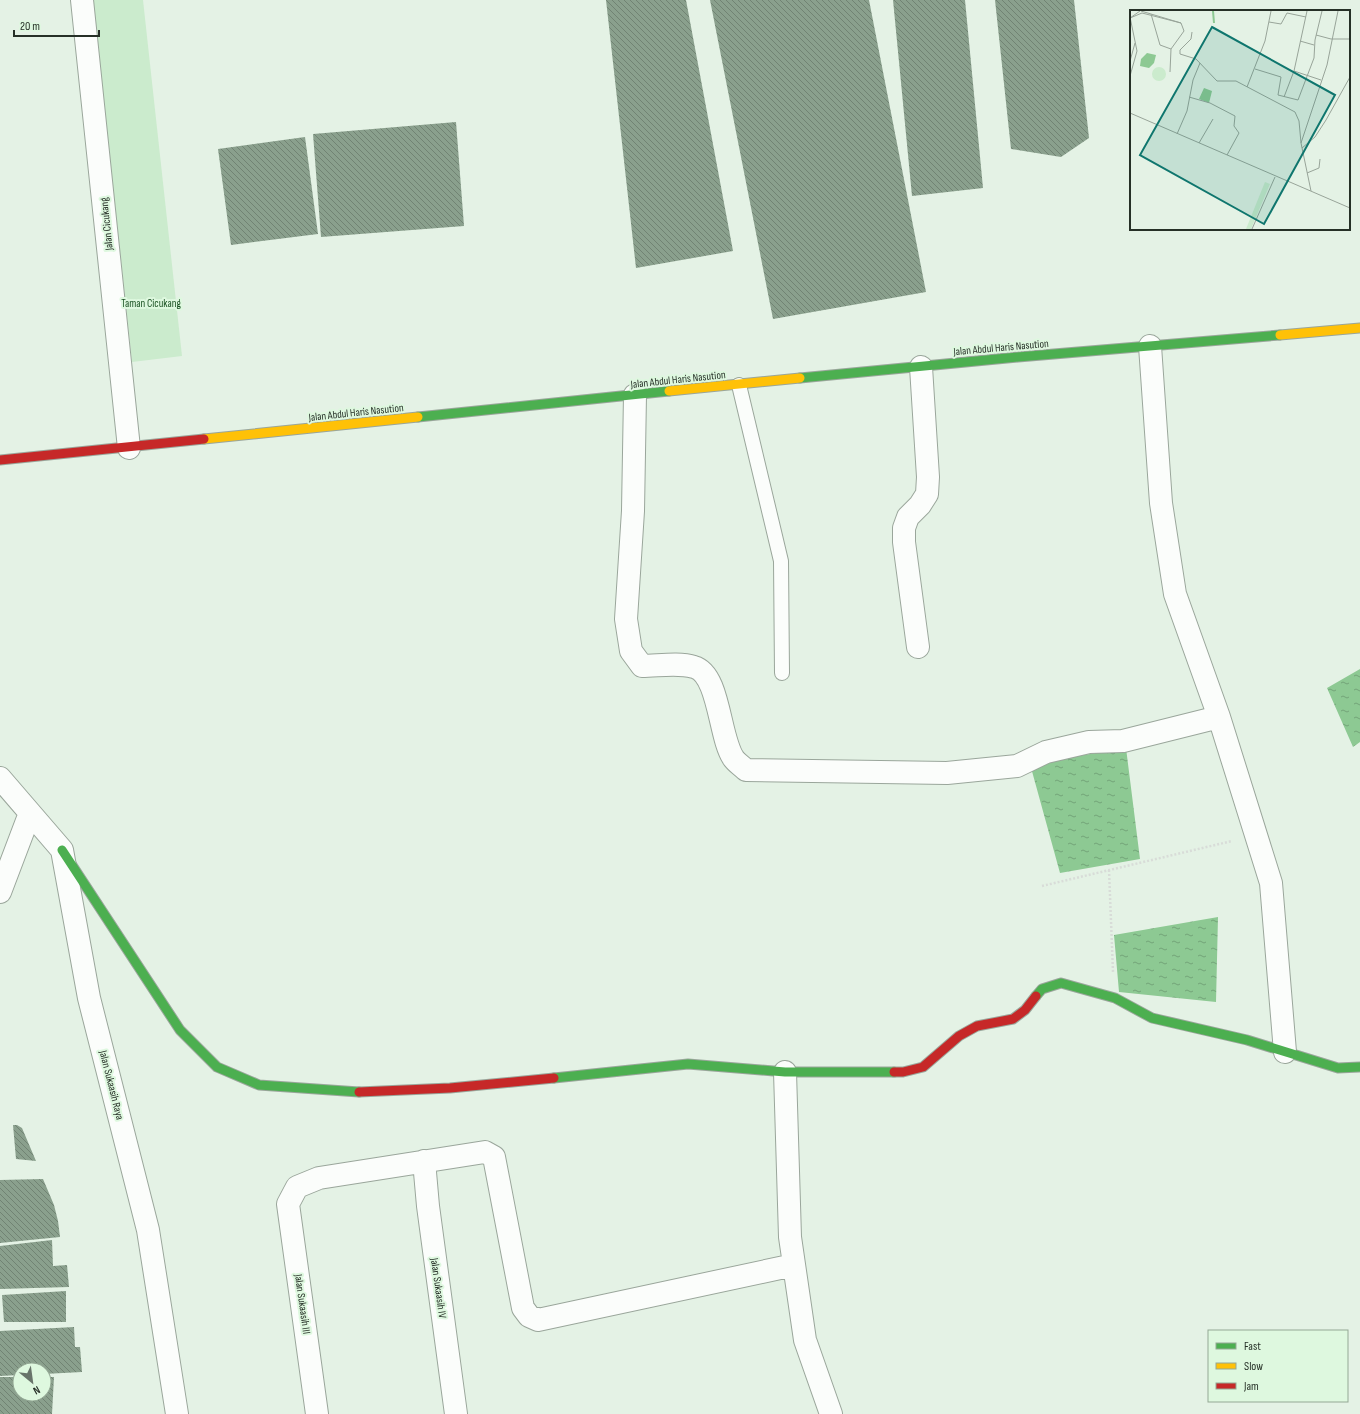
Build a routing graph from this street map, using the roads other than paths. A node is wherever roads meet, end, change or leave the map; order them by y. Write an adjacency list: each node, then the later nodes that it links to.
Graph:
1 (82, 0): 7 (street, Jalan Cicukang)
2 (1360, 328): 3 (main road, Jalan Abdul Haris Nasution)
3 (1150, 346): 4 (main road, Jalan Abdul Haris Nasution); 11 (street)
4 (921, 367): 5 (main road, Jalan Abdul Haris Nasution); 9 (street)
5 (739, 385): 6 (main road, Jalan Abdul Haris Nasution); 10 (lane)
6 (635, 395): 7 (main road, Jalan Abdul Haris Nasution); 11 (street)
7 (129, 448): 8 (main road, Jalan Abdul Haris Nasution)
8 (0, 460)
9 (918, 647)
10 (782, 673)
11 (1219, 717): 16 (street)
12 (0, 778): 13 (street)
13 (30, 813): 14 (street); 15 (street)
14 (62, 850): 18 (main road); 21 (street, Jalan Sukaasih Raya)
15 (0, 892)
16 (1285, 1052): 17 (main road); 18 (main road)
17 (1360, 1067)
18 (785, 1072): 20 (street)
19 (424, 1161): 20 (street); 22 (street, Jalan Sukaasih III); 23 (street, Jalan Sukaasih IV)
20 (794, 1265): 24 (street)
21 (177, 1414)
22 (317, 1414)
23 (456, 1414)
24 (831, 1414)

